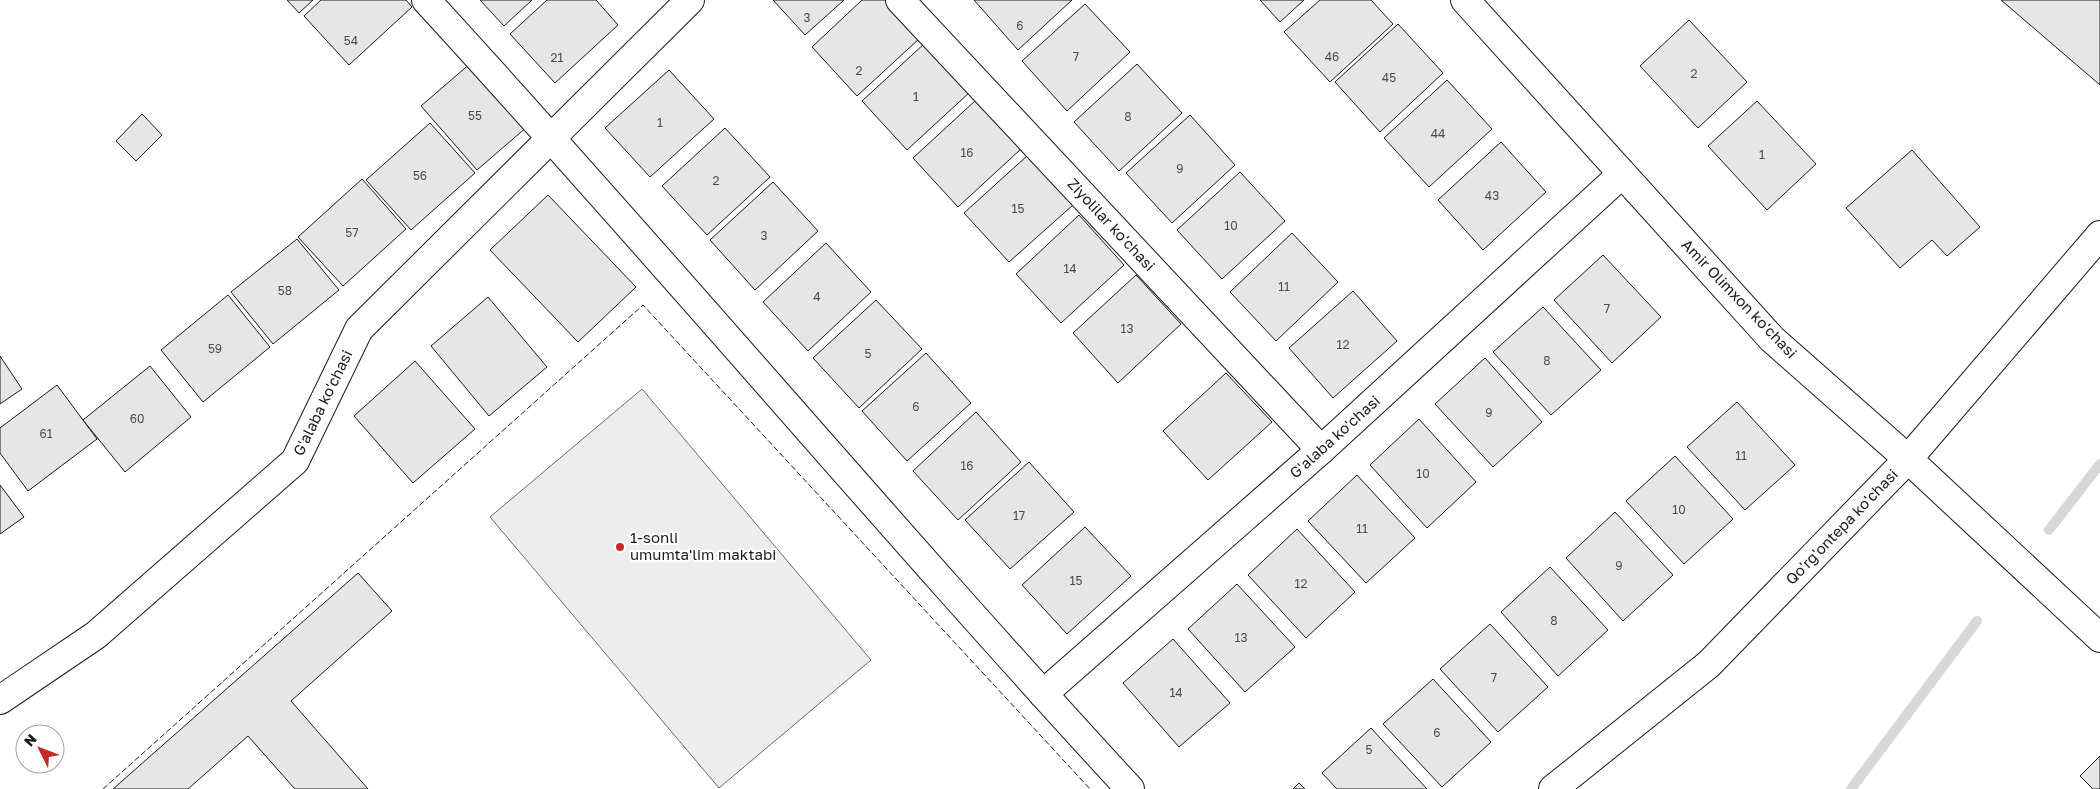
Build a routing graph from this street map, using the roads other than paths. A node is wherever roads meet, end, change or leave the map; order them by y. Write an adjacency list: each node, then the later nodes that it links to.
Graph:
1 (426, 0): 5 (street)
2 (690, 0): 5 (street, G'alaba ko'chasi)
3 (900, 0): 8 (street, Ziyolilar ko'chasi)
4 (1464, 0): 6 (street, Amir Olimxon ko'chasi)
5 (553, 138): 11 (street); 12 (street, G'alaba ko'chasi)
6 (1622, 174): 8 (street, G'alaba ko'chasi); 9 (street, Amir Olimxon ko'chasi)
7 (2100, 235): 9 (street, Qo'rg'ontepa ko'chasi)
8 (1321, 450): 11 (street, G'alaba ko'chasi)
9 (1908, 459): 10 (street, Amir Olimxon ko'chasi); 14 (street, Qo'rg'ontepa ko'chasi)
10 (2100, 638)
11 (1043, 694): 13 (street)
12 (0, 700)
13 (1130, 789)
14 (1553, 789)

